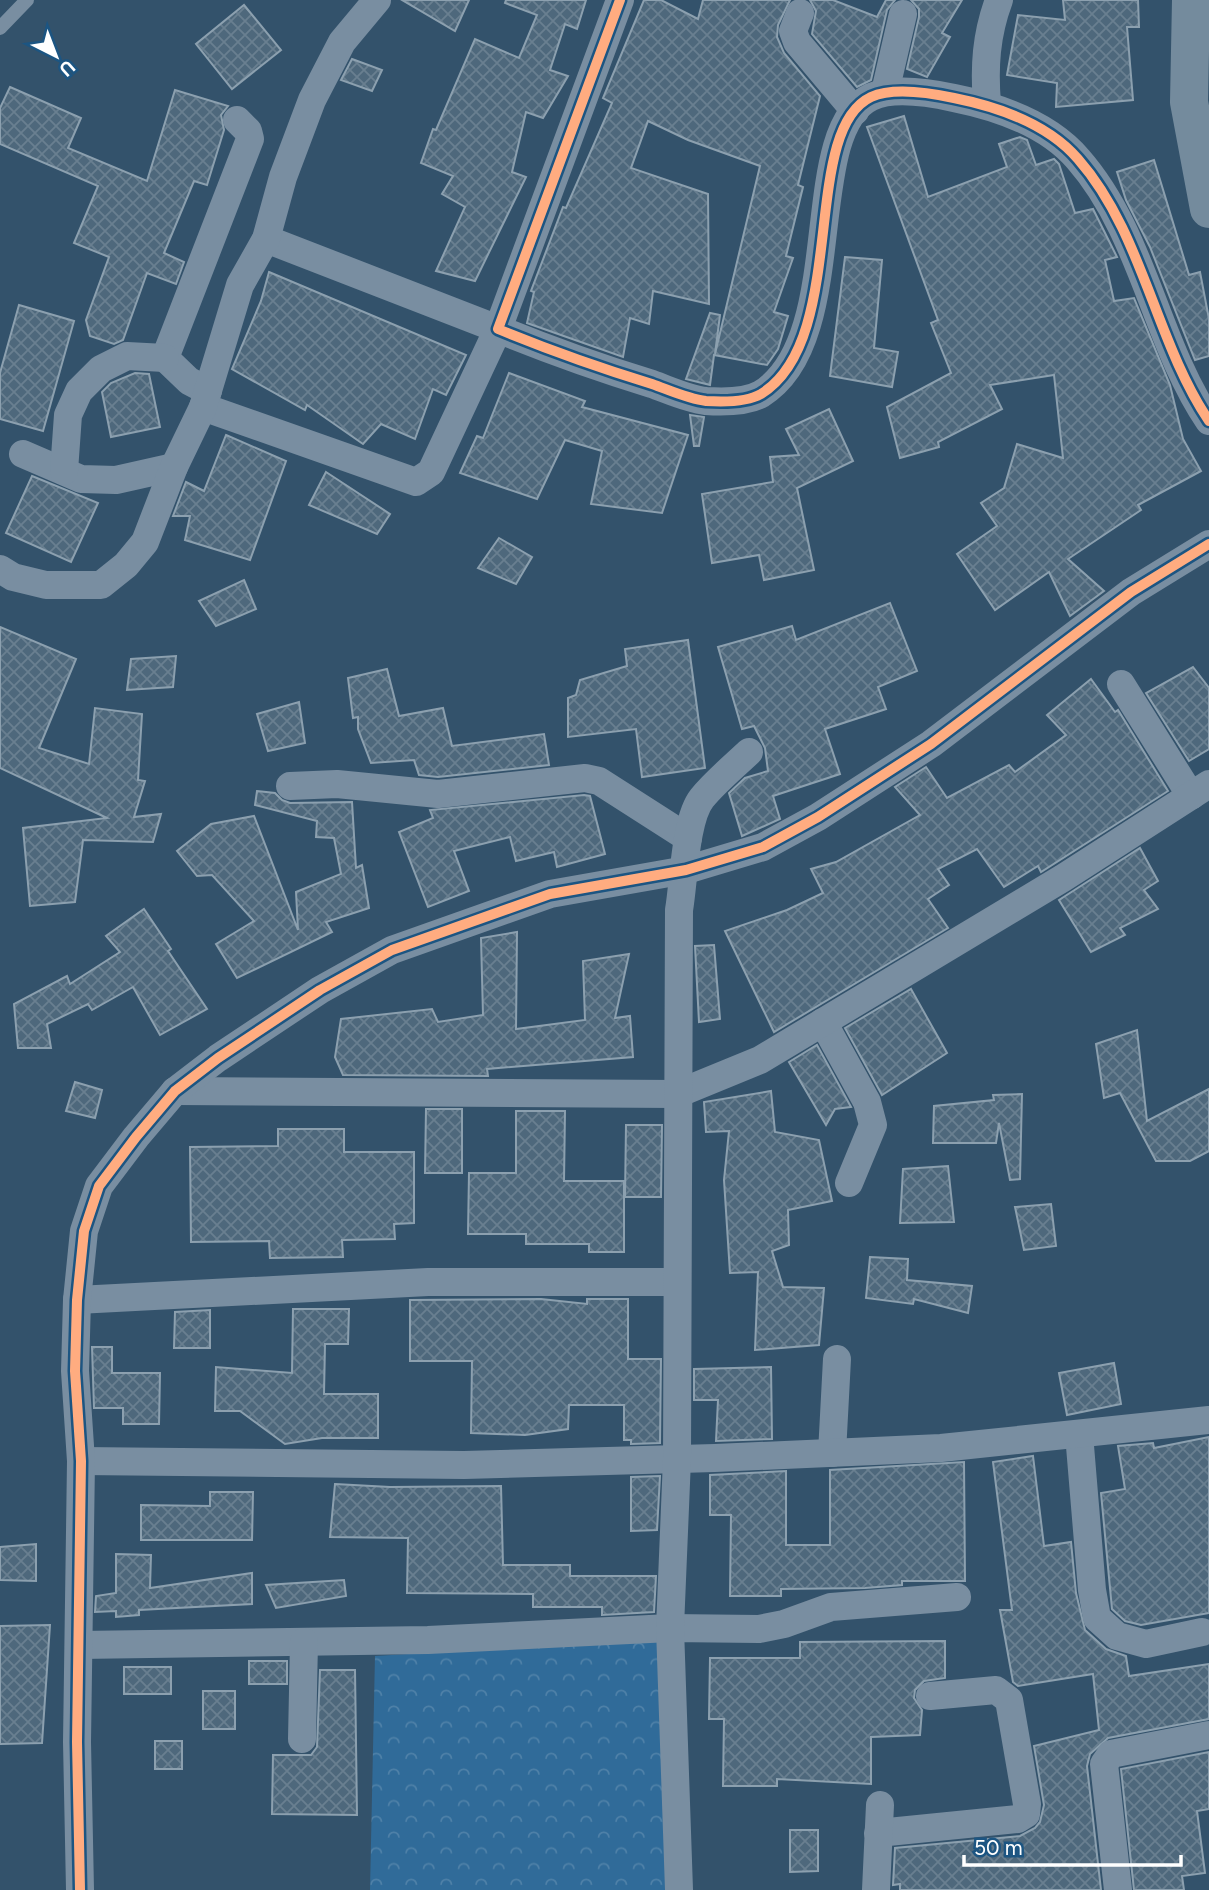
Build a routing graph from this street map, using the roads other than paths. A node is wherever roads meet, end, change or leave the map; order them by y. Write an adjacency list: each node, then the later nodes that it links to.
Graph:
1 (27, 0): 8 (lane)
2 (377, 0): 14 (street)
3 (620, 0): 15 (street)
4 (999, 0): 10 (street)
5 (1191, 0): 13 (main road)
6 (800, 13): 11 (street)
7 (903, 14): 9 (street)
8 (0, 28)
9 (885, 92): 10 (street); 11 (street)
10 (987, 104): 18 (street)
11 (855, 111): 15 (street)
12 (237, 120): 16 (street)
13 (1209, 209)
14 (266, 239): 15 (street); 17 (street)
15 (498, 329): 17 (street)
16 (165, 358): 17 (street); 21 (street)
17 (206, 399): 20 (street)
18 (1209, 421)
19 (23, 454): 21 (street)
20 (174, 467): 21 (street); 23 (street)
21 (64, 471)
22 (1209, 544): 29 (street)
23 (0, 569)
24 (1121, 684): 27 (street)
25 (749, 752): 28 (street)
26 (290, 786): 28 (street)
27 (1200, 790): 30 (street)
28 (688, 838): 29 (street)
29 (686, 870): 31 (street); 32 (street)
30 (823, 1022): 32 (street); 33 (street)
31 (176, 1091): 32 (street); 35 (street)
32 (677, 1094): 34 (street)
33 (849, 1183)
34 (676, 1282): 35 (street); 40 (street)
35 (77, 1300): 41 (street)
36 (837, 1359): 39 (street)
37 (1209, 1420): 38 (street)
38 (1079, 1434): 39 (street); 44 (street)
39 (832, 1453): 40 (street)
40 (677, 1459): 41 (street); 43 (street)
41 (81, 1461): 46 (street)
42 (957, 1597): 43 (street)
43 (670, 1629): 45 (street); 53 (street)
44 (1202, 1632)
45 (304, 1642): 46 (street); 49 (street)
46 (79, 1645): 52 (street)
47 (930, 1696): 51 (street)
48 (1209, 1735): 55 (street)
49 (302, 1739)
50 (880, 1805): 51 (street)
51 (878, 1833): 54 (street)
52 (80, 1890)
53 (679, 1890)
54 (876, 1890)
55 (1118, 1890)

